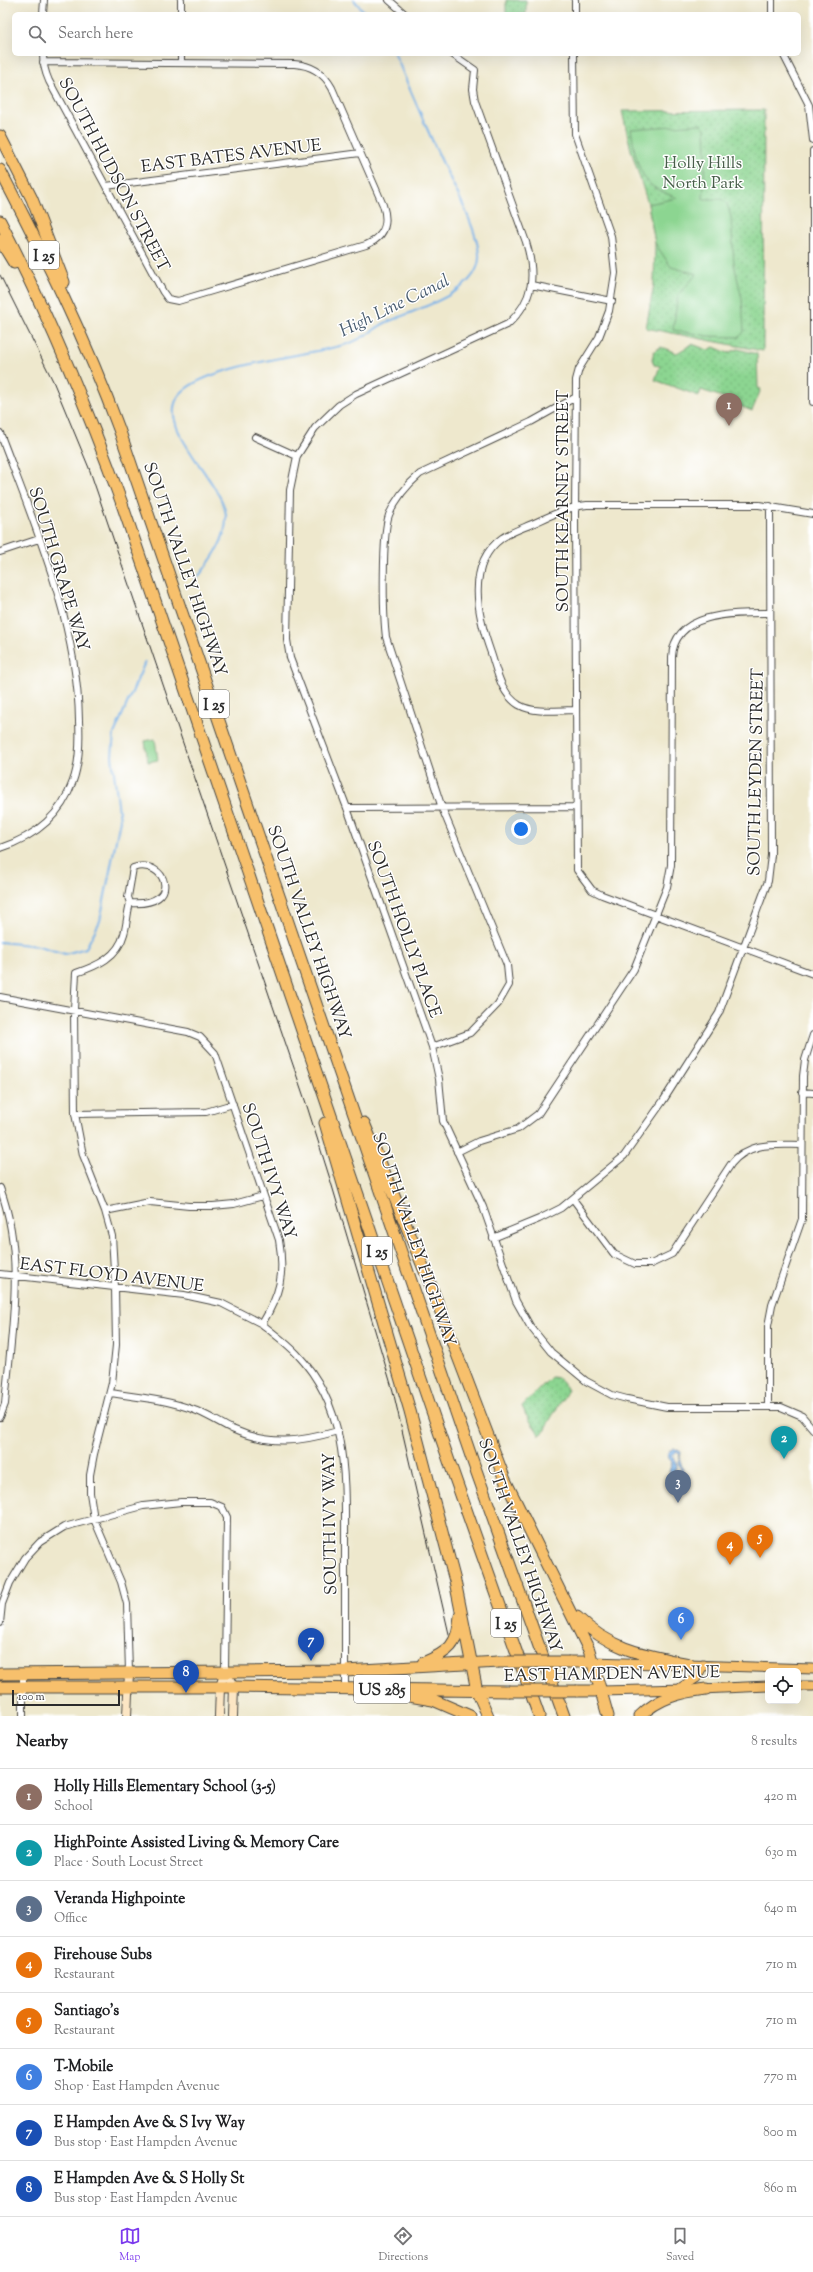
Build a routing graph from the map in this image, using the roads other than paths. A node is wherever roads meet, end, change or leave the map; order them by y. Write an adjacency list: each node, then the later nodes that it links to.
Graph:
1 (44, 0): 6 (street)
2 (181, 0): 7 (street)
3 (389, 0): 8 (street)
4 (575, 0): 9 (street)
5 (772, 0): 10 (street)
6 (44, 12)
7 (181, 12)
8 (403, 12)
9 (574, 12)
10 (772, 12)
11 (43, 56): 16 (street, SOUTH HUDSON STREET)
12 (181, 56): 17 (street)
13 (455, 56): 26 (street, SOUTH HOLLY PLACE)
14 (574, 56): 27 (street, SOUTH KEARNEY STREET)
15 (784, 56): 19 (street)
16 (43, 62): 17 (street); 23 (street, SOUTH HUDSON STREET)
17 (181, 63): 21 (street)
18 (0, 136): 30 (highway)
19 (813, 140)
20 (813, 151): 29 (street)
21 (360, 153): 23 (street, EAST BATES AVENUE); 23 (street, SOUTH HUDSON STREET)
22 (0, 170): 30 (highway, SOUTH VALLEY HIGHWAY / I 25)
23 (106, 186)
24 (0, 221): 28 (highway, I 25)
25 (0, 240): 28 (highway)
26 (531, 285): 27 (street); 35 (street, SOUTH HOLLY PLACE)
27 (612, 301): 31 (street, SOUTH KEARNEY STREET)
28 (51, 324): 50 (highway, I 25)
29 (812, 325): 32 (street)
30 (85, 342): 56 (highway, SOUTH VALLEY HIGHWAY / I 25)
31 (576, 397): 36 (street, SOUTH KEARNEY STREET); 45 (street)
32 (813, 402)
33 (0, 433): 39 (street, SOUTH GRAPE WAY)
34 (256, 438): 35 (street)
35 (297, 456): 44 (street, SOUTH HOLLY PLACE)
36 (575, 506): 37 (street); 42 (street, SOUTH KEARNEY STREET); 42 (street)
37 (770, 506): 38 (street); 41 (street, SOUTH LEYDEN STREET)
38 (813, 514)
39 (39, 539): 40 (street); 46 (street, SOUTH GRAPE WAY)
40 (0, 552)
41 (770, 613): 48 (street); 49 (street, SOUTH LEYDEN STREET)
42 (576, 710): 43 (street, SOUTH KEARNEY STREET)
43 (576, 807): 45 (street); 48 (street, SOUTH KEARNEY STREET)
44 (347, 808): 45 (street); 55 (street, SOUTH HOLLY PLACE)
45 (442, 808): 55 (street)
46 (0, 848)
47 (130, 903): 47 (street); 53 (street)
48 (655, 915): 49 (street, SOUTH KEARNEY STREET); 62 (street)
49 (744, 949): 51 (street, SOUTH KEARNEY STREET); 65 (street, SOUTH LEYDEN STREET)
50 (282, 972): 78 (highway); 111 (highway, I 25)
51 (813, 974)
52 (0, 997): 53 (street)
53 (74, 1010): 59 (street, SOUTH IVY WAY); 60 (street)
54 (813, 1035): 57 (street)
55 (432, 1047): 62 (street, SOUTH HOLLY PLACE)
56 (339, 1068): 79 (highway); 112 (highway, SOUTH VALLEY HIGHWAY / I 25)
57 (802, 1092): 58 (street); 61 (street)
58 (813, 1093)
59 (233, 1104): 60 (street); 64 (street, SOUTH IVY WAY)
60 (75, 1114): 66 (street)
61 (802, 1145): 65 (street); 73 (street)
62 (457, 1152): 67 (street, SOUTH HOLLY PLACE)
63 (0, 1188): 69 (street)
64 (263, 1196): 66 (street); 71 (street, SOUTH IVY WAY)
65 (573, 1199): 67 (street, SOUTH LEYDEN STREET)
66 (105, 1211): 70 (street)
67 (493, 1238): 73 (street, SOUTH HOLLY PLACE)
68 (0, 1274): 69 (street, EAST FLOYD AVENUE)
69 (16, 1276): 70 (street, EAST FLOYD AVENUE); 74 (street)
70 (114, 1287): 71 (street, EAST FLOYD AVENUE); 72 (street)
71 (262, 1324): 76 (street, SOUTH IVY WAY)
72 (110, 1393): 76 (street); 77 (street)
73 (768, 1407): 75 (street, SOUTH HOLLY PLACE)
74 (0, 1417)
75 (813, 1429)
76 (338, 1431): 88 (street, SOUTH IVY WAY)
77 (94, 1519): 80 (street); 87 (street); 89 (street)
78 (461, 1608): 82 (highway); 85 (highway)
79 (571, 1611): 81 (highway); 83 (highway)
80 (0, 1623)
81 (594, 1662): 82 (highway, EAST HAMPDEN AVENUE / US 285, bridge); 83 (main road, EAST HAMPDEN AVENUE); 104 (highway)
82 (473, 1663): 85 (highway, EAST HAMPDEN AVENUE / US 285); 103 (highway)
83 (689, 1664): 84 (main road, EAST HAMPDEN AVENUE)
84 (704, 1665): 86 (main road, EAST HAMPDEN AVENUE); 102 (main road)
85 (415, 1666): 88 (highway, EAST HAMPDEN AVENUE / US 285)
86 (813, 1669)
87 (226, 1671): 88 (highway, EAST HAMPDEN AVENUE / US 285); 89 (highway, EAST HAMPDEN AVENUE / US 285); 98 (street); 99 (street)
88 (345, 1671): 100 (street, SOUTH IVY WAY)
89 (129, 1672): 91 (highway, EAST HAMPDEN AVENUE / US 285); 97 (street)
90 (0, 1674): 91 (highway, EAST HAMPDEN AVENUE / US 285)
91 (23, 1674): 96 (street)
92 (765, 1686): 101 (main road, EAST HAMPDEN AVENUE)
93 (801, 1686): 94 (main road)
94 (813, 1686)
95 (0, 1687): 96 (highway, EAST HAMPDEN AVENUE / US 285)
96 (23, 1687): 97 (highway, EAST HAMPDEN AVENUE / US 285); 105 (street)
97 (129, 1687): 98 (highway, EAST HAMPDEN AVENUE / US 285); 106 (street)
98 (220, 1687): 99 (highway, EAST HAMPDEN AVENUE / US 285); 107 (street)
99 (234, 1687): 100 (highway, EAST HAMPDEN AVENUE / US 285); 108 (street)
100 (345, 1688): 103 (highway, EAST HAMPDEN AVENUE / US 285); 109 (highway)
101 (706, 1689): 102 (main road, EAST HAMPDEN AVENUE); 114 (highway)
102 (679, 1690): 104 (main road, EAST HAMPDEN AVENUE)
103 (477, 1691): 104 (highway, EAST HAMPDEN AVENUE / US 285, bridge); 110 (highway)
104 (601, 1691): 113 (highway)
105 (23, 1716)
106 (127, 1716)
107 (219, 1716)
108 (233, 1716)
109 (470, 1716)
110 (488, 1716)
111 (540, 1716)
112 (564, 1716)
113 (608, 1716)
114 (640, 1716)

